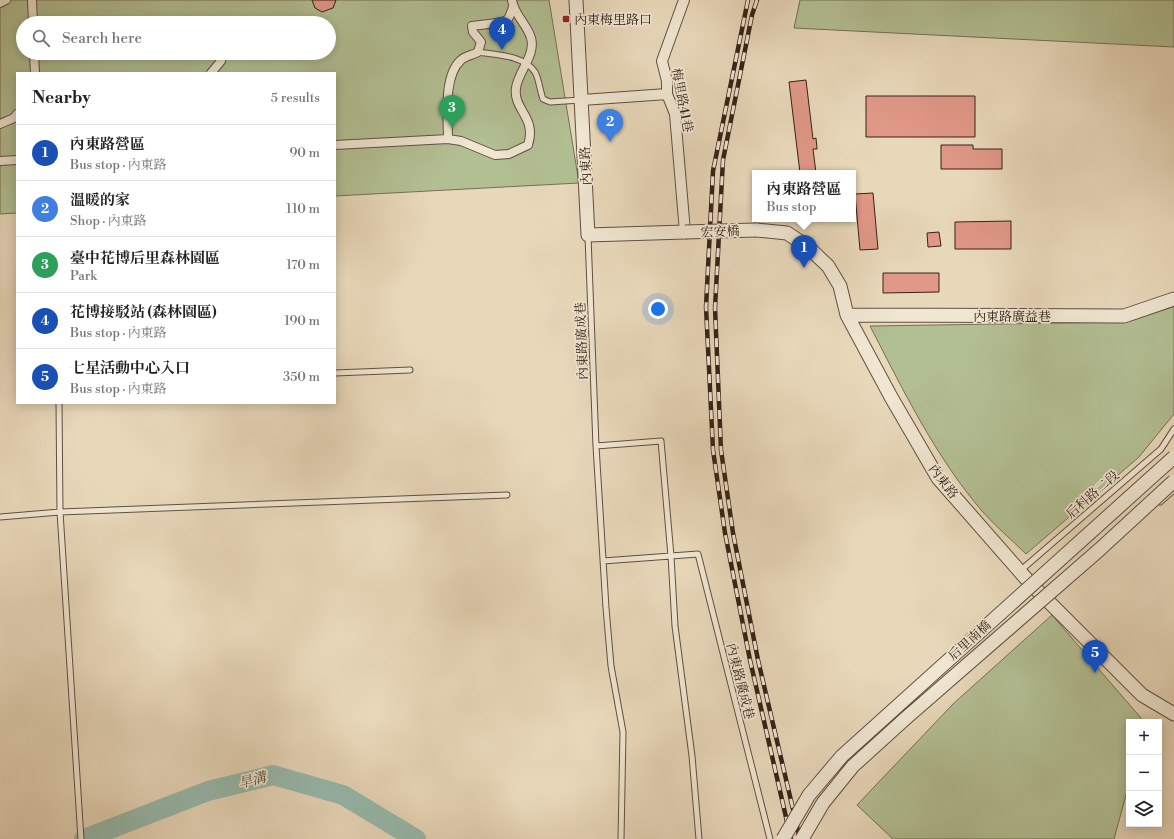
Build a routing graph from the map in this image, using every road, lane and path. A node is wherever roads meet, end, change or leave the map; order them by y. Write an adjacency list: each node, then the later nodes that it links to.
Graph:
1 (6, 0): 5 (street)
2 (32, 0): 7 (street)
3 (576, 0): 15 (street, 內東路)
4 (684, 0): 14 (street, 梅里路41巷)
5 (0, 3)
6 (513, 3): 8 (street); 11 (street)
7 (33, 16)
8 (478, 52): 11 (lane); 18 (street)
9 (34, 60): 12 (street)
10 (221, 61): 13 (street)
11 (527, 64): 15 (lane); 18 (street)
12 (35, 72)
13 (212, 72)
14 (667, 94): 15 (street); 23 (street, 梅里路41巷)
15 (582, 100): 24 (street, 內東路)
16 (16, 115): 17 (street)
17 (0, 124)
18 (448, 139): 19 (street)
19 (336, 145)
20 (16, 160): 21 (street)
21 (0, 161)
22 (756, 230): 23 (street, 宏安橋, bridge); 26 (street, 內東路)
23 (685, 232): 24 (street)
24 (588, 235): 31 (lane, 內東路廣成巷)
25 (1174, 299): 26 (street, 內東路廣益巷)
26 (847, 315): 40 (street, 內東路)
27 (410, 370): 28 (lane)
28 (336, 373)
29 (59, 404): 36 (lane)
30 (1174, 429): 40 (lane, 后科路二段)
31 (596, 446): 38 (lane); 39 (lane, 內東路廣成巷)
32 (1174, 457): 47 (street, 后里南橋, bridge)
33 (1174, 481): 48 (street, 后里南橋, bridge)
34 (1174, 490): 41 (lane)
35 (507, 495): 36 (lane)
36 (60, 512): 37 (lane); 43 (lane)
37 (0, 517)
38 (671, 556): 39 (lane, 內東路廣成巷); 45 (lane); 46 (lane, 內東路廣成巷)
39 (603, 561): 44 (lane)
40 (1020, 571): 41 (street, 內東路)
41 (1046, 598): 42 (street, 內東路)
42 (1174, 714)
43 (81, 839)
44 (621, 839)
45 (699, 839)
46 (770, 839)
47 (783, 839)
48 (802, 839)

